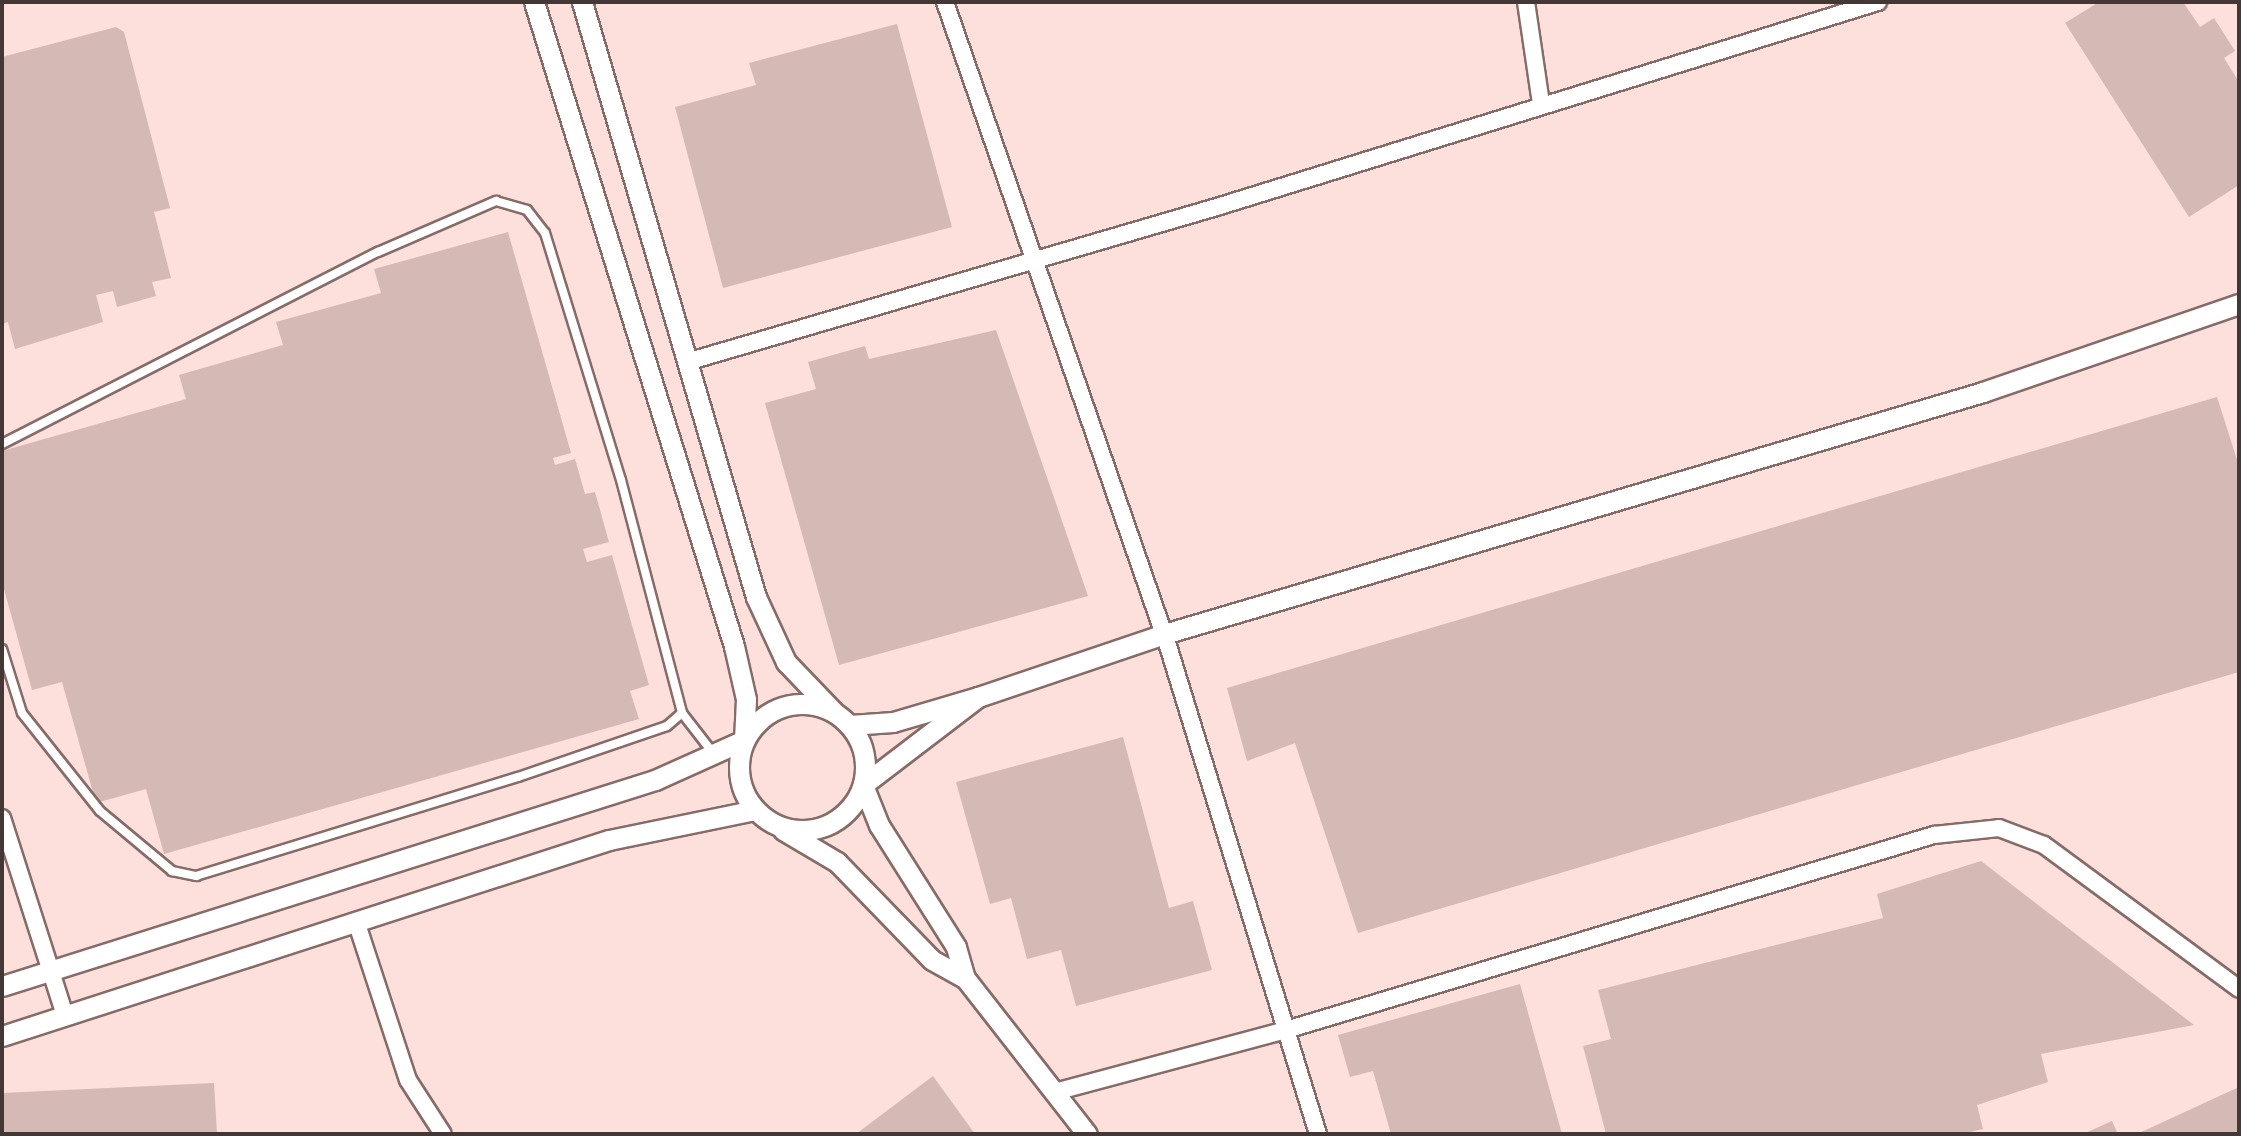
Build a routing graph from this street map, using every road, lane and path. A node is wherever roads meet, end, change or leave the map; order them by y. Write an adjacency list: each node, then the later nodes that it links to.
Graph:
1 (534, 2): 17 (street)
2 (582, 2): 9 (street)
3 (945, 2): 7 (street)
4 (1526, 2): 6 (street)
5 (1878, 2): 6 (street)
6 (1542, 103): 7 (street)
7 (1035, 260): 9 (street); 11 (street)
8 (2239, 304): 11 (street)
9 (690, 361): 14 (street)
10 (2, 444): 15 (lane)
11 (1164, 634): 13 (street); 29 (street)
12 (2, 649): 15 (lane)
13 (978, 697): 16 (street); 19 (street)
14 (834, 712): 16 (street); 17 (street)
15 (682, 713): 18 (lane)
16 (850, 725): 19 (street)
17 (744, 740): 18 (street); 20 (street)
18 (713, 754): 24 (street)
19 (863, 785): 22 (street); 25 (street)
20 (755, 810): 22 (street); 23 (street)
21 (2, 818): 24 (street)
22 (779, 827): 25 (street)
23 (356, 921): 28 (street); 32 (street)
24 (50, 970): 26 (street); 28 (street)
25 (965, 978): 31 (street)
26 (2, 986)
27 (2239, 989): 29 (street)
28 (65, 1015): 30 (street)
29 (1286, 1030): 31 (street); 34 (street)
30 (2, 1035)
31 (1055, 1092): 33 (street)
32 (443, 1134)
33 (1087, 1134)
34 (1318, 1134)

